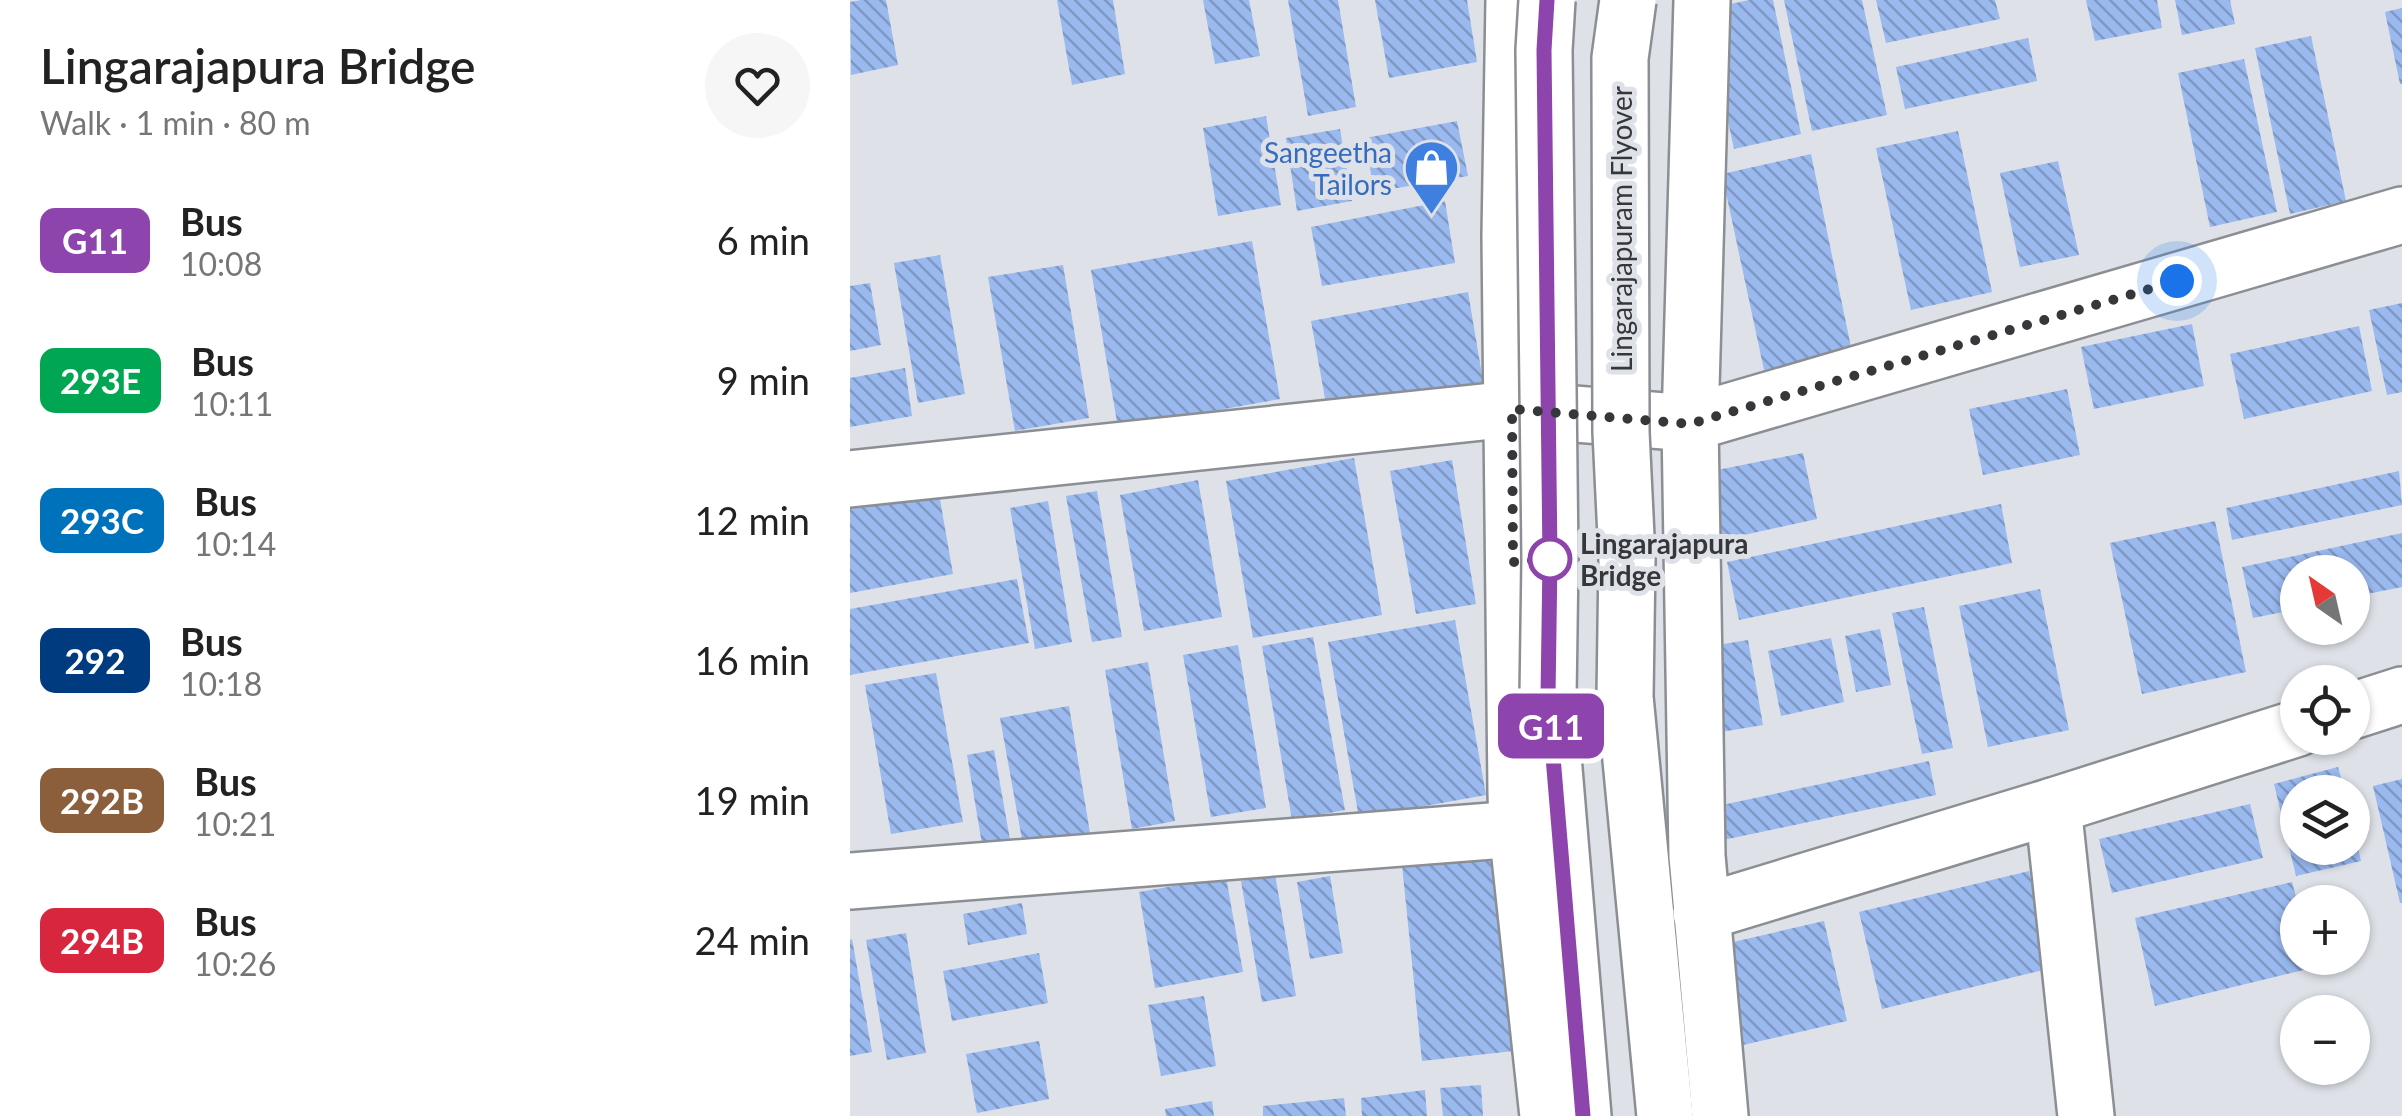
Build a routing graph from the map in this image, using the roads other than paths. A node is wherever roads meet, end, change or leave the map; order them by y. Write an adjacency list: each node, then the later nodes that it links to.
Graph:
1 (1514, 0): 6 (street)
2 (1547, 0): 17 (street, bridge)
3 (1628, 0): 18 (street, Lingarajapuram Flyover, bridge)
4 (1702, 0): 7 (street)
5 (2402, 215): 7 (street)
6 (1512, 409): 7 (street); 8 (street); 13 (street)
7 (1690, 424): 15 (street)
8 (850, 478)
9 (2402, 696): 10 (street)
10 (2370, 706)
11 (2280, 734): 12 (street)
12 (2053, 806): 15 (street); 20 (street)
13 (1517, 829): 14 (street); 16 (street)
14 (850, 880)
15 (1702, 913): 19 (street)
16 (1548, 1116)
17 (1583, 1116)
18 (1664, 1116)
19 (1720, 1116)
20 (2086, 1116)

